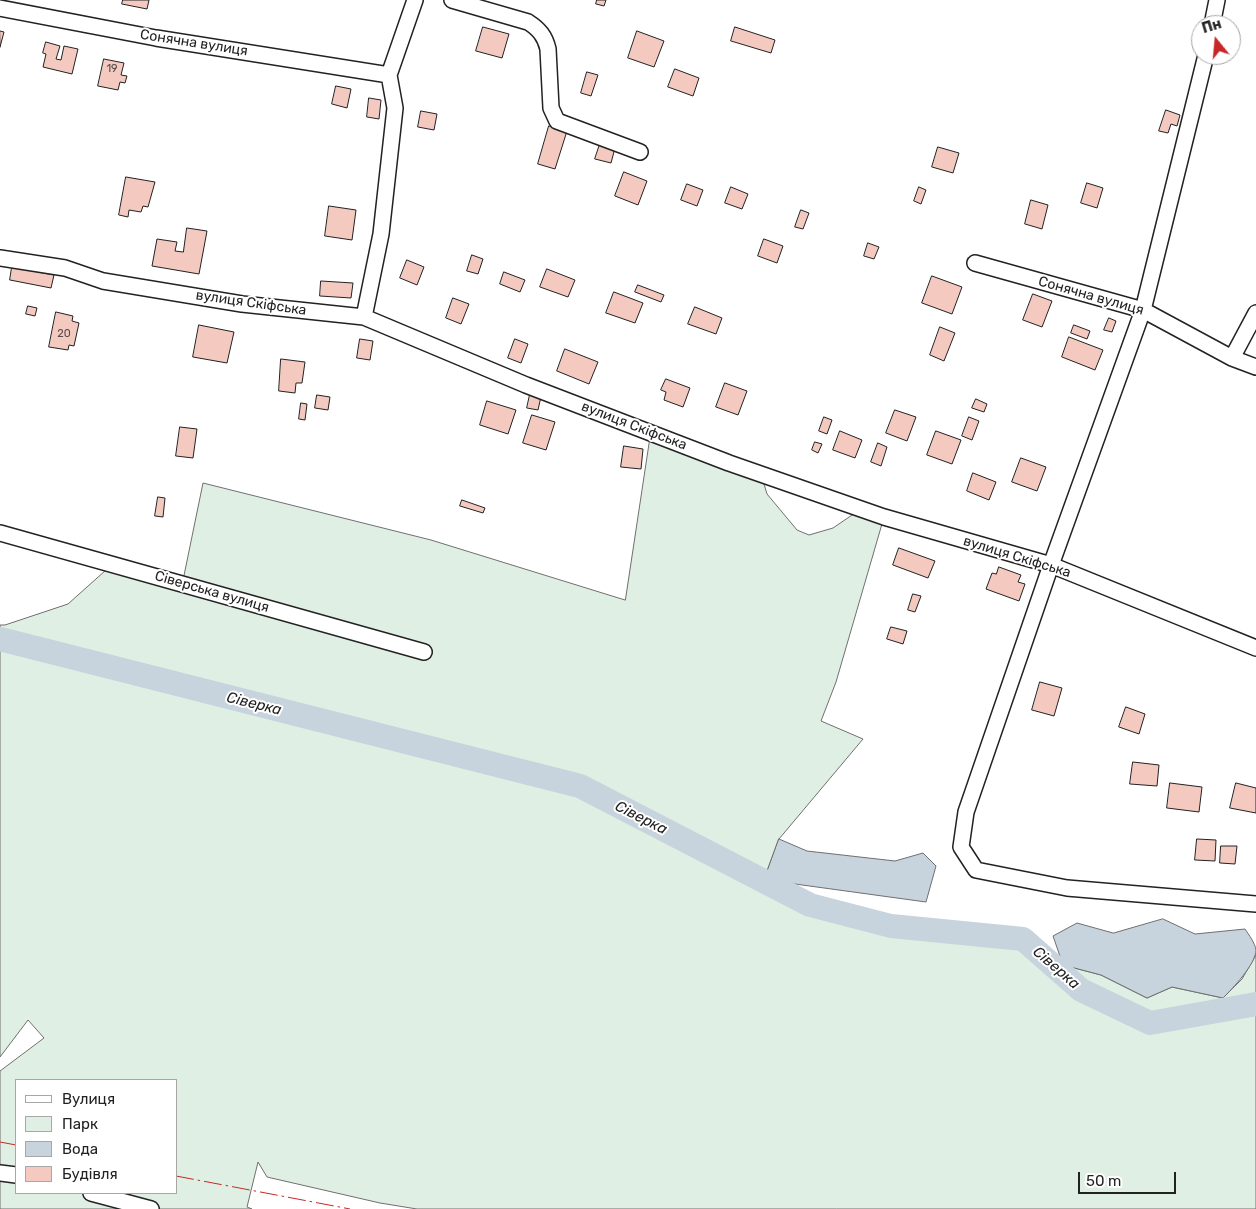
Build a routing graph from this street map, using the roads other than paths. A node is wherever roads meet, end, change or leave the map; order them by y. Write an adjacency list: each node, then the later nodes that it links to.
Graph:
1 (415, 0): 7 (street)
2 (452, 0): 8 (street)
3 (1217, 0): 5 (street)
4 (0, 8): 7 (street, Сонячна вулиця)
5 (1214, 15)
6 (1204, 65): 11 (street)
7 (389, 75): 13 (street)
8 (640, 152)
9 (0, 258): 13 (street, вулиця Скіфська)
10 (975, 263): 11 (street, Сонячна вулиця)
11 (1143, 310): 14 (street, Сонячна вулиця); 17 (street)
12 (1256, 313): 14 (street)
13 (364, 317): 17 (street, вулиця Скіфська)
14 (1232, 358): 15 (street, Сонячна вулиця)
15 (1256, 367)
16 (0, 533): 19 (street, Сіверська вулиця)
17 (1051, 565): 18 (street, вулиця Скіфська); 20 (street)
18 (1256, 648)
19 (424, 652)
20 (1256, 904)
21 (0, 1173): 22 (street)
22 (15, 1175)
23 (95, 1194): 24 (street)
24 (151, 1209)

